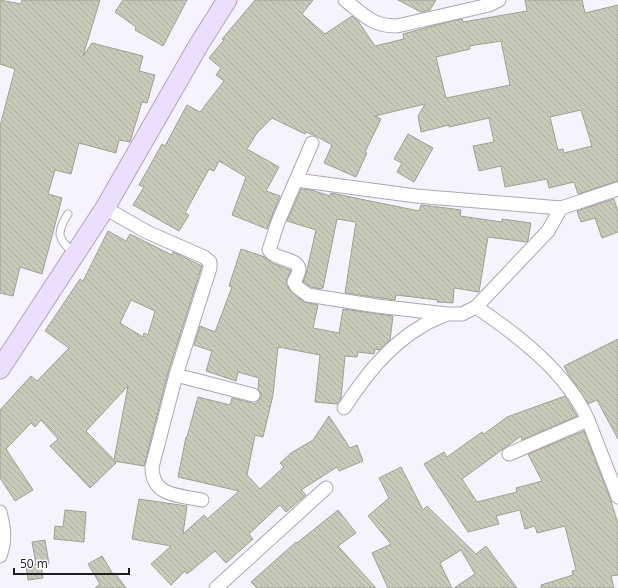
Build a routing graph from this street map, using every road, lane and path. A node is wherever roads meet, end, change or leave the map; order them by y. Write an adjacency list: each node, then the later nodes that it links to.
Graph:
1 (226, 0): 7 (street)
2 (345, 0): 3 (street)
3 (499, 0)
4 (312, 143): 5 (street)
5 (296, 180): 8 (street); 12 (street)
6 (618, 188): 8 (street)
7 (105, 208): 10 (street); 14 (street)
8 (561, 208): 11 (street)
9 (68, 214): 10 (lane)
10 (75, 254): 13 (street)
11 (476, 307): 12 (street); 17 (street)
12 (447, 314): 16 (street)
13 (0, 369)
14 (176, 375): 15 (street); 21 (street)
15 (253, 395)
16 (344, 408)
17 (588, 420): 18 (street); 20 (street)
18 (509, 454)
19 (326, 488): 24 (street)
20 (618, 497)
21 (202, 500)
22 (0, 512): 23 (street)
23 (0, 556)
24 (216, 588)

